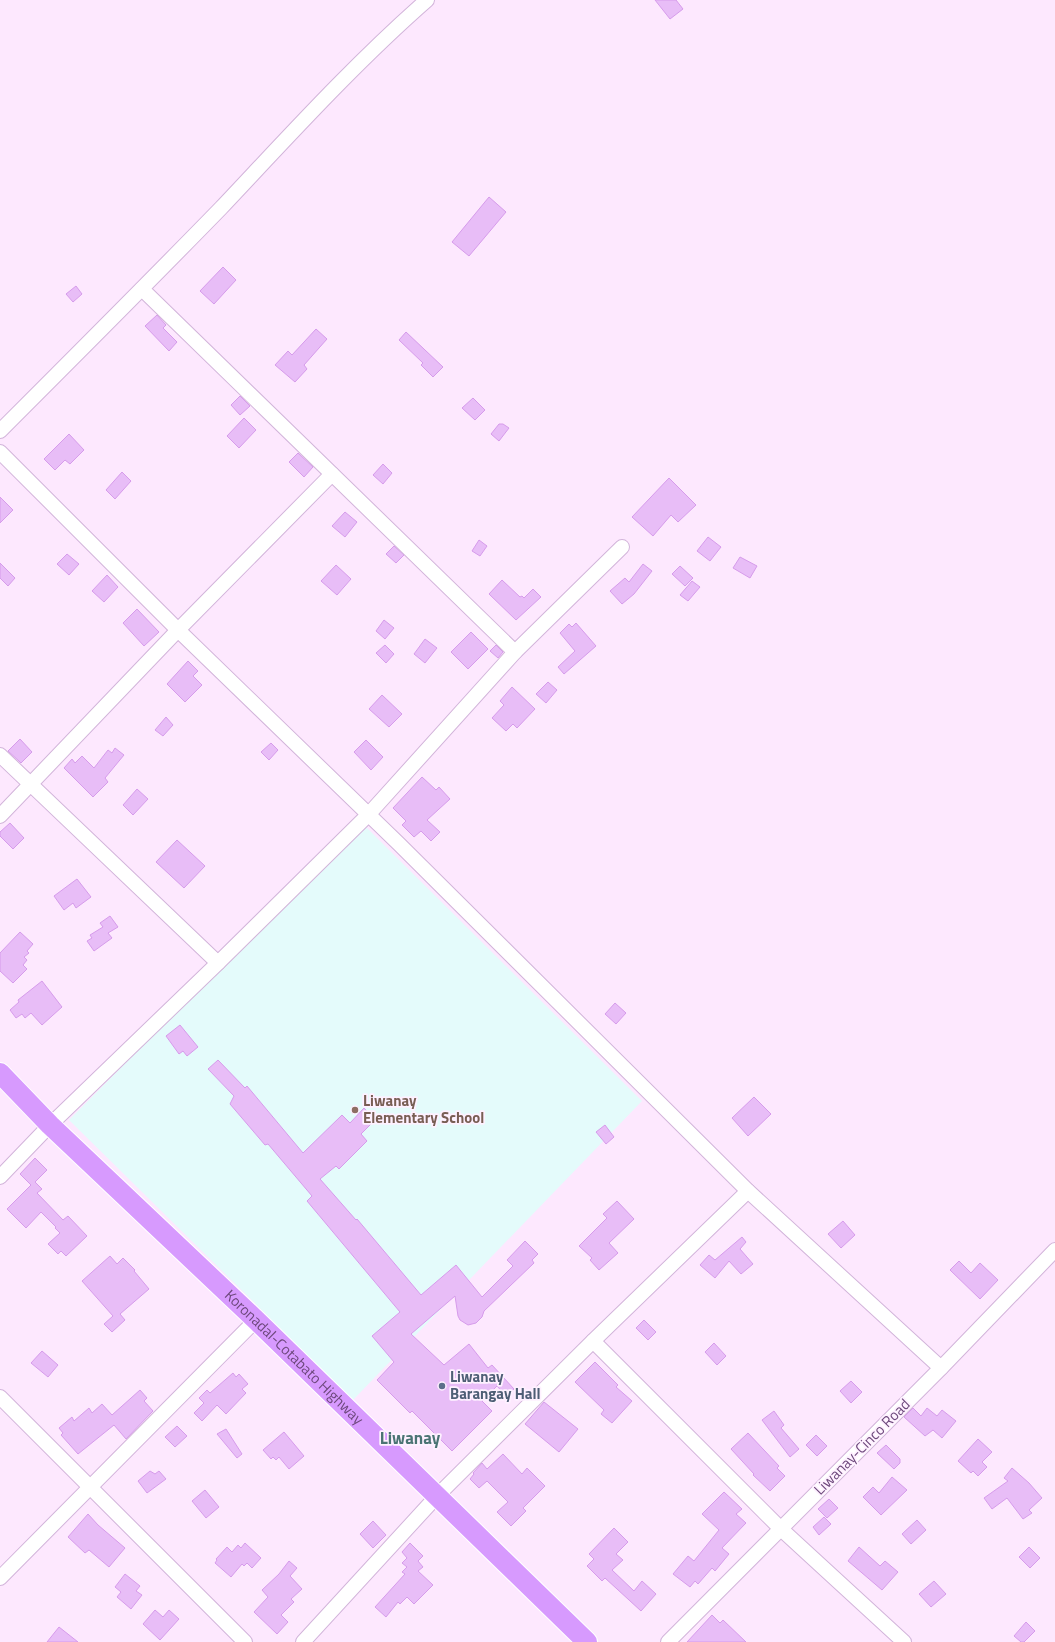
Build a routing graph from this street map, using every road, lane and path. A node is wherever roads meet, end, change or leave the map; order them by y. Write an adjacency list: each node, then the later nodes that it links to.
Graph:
1 (427, 0): 2 (street)
2 (142, 290): 3 (street); 5 (street)
3 (0, 431)
4 (0, 452): 7 (street)
5 (332, 474): 7 (street); 8 (street)
6 (622, 547): 8 (street)
7 (178, 630): 10 (street); 11 (street)
8 (515, 652): 11 (street)
9 (0, 755): 10 (street)
10 (31, 785): 12 (street); 13 (street)
11 (368, 815): 13 (street); 17 (street)
12 (0, 816)
13 (218, 963): 15 (street)
14 (0, 1073): 15 (highway, Koronadal-Cotabato Highway)
15 (50, 1125): 16 (street); 19 (highway, Koronadal-Cotabato Highway)
16 (0, 1178)
17 (748, 1191): 20 (street); 21 (street)
18 (1055, 1250): 21 (street, Liwanay-Cinco Road)
19 (256, 1320): 23 (street); 24 (highway, Koronadal-Cotabato Highway)
20 (593, 1341): 24 (street); 25 (street)
21 (941, 1368): 25 (street, Liwanay-Cinco Road)
22 (0, 1397): 23 (street)
23 (91, 1486): 26 (street); 27 (street)
24 (437, 1496): 28 (street); 29 (highway, Koronadal-Cotabato Highway)
25 (780, 1528): 30 (street, Liwanay-Cinco Road); 31 (street)
26 (0, 1578)
27 (245, 1642)
28 (303, 1642)
29 (587, 1642)
30 (668, 1642)
31 (904, 1642)

